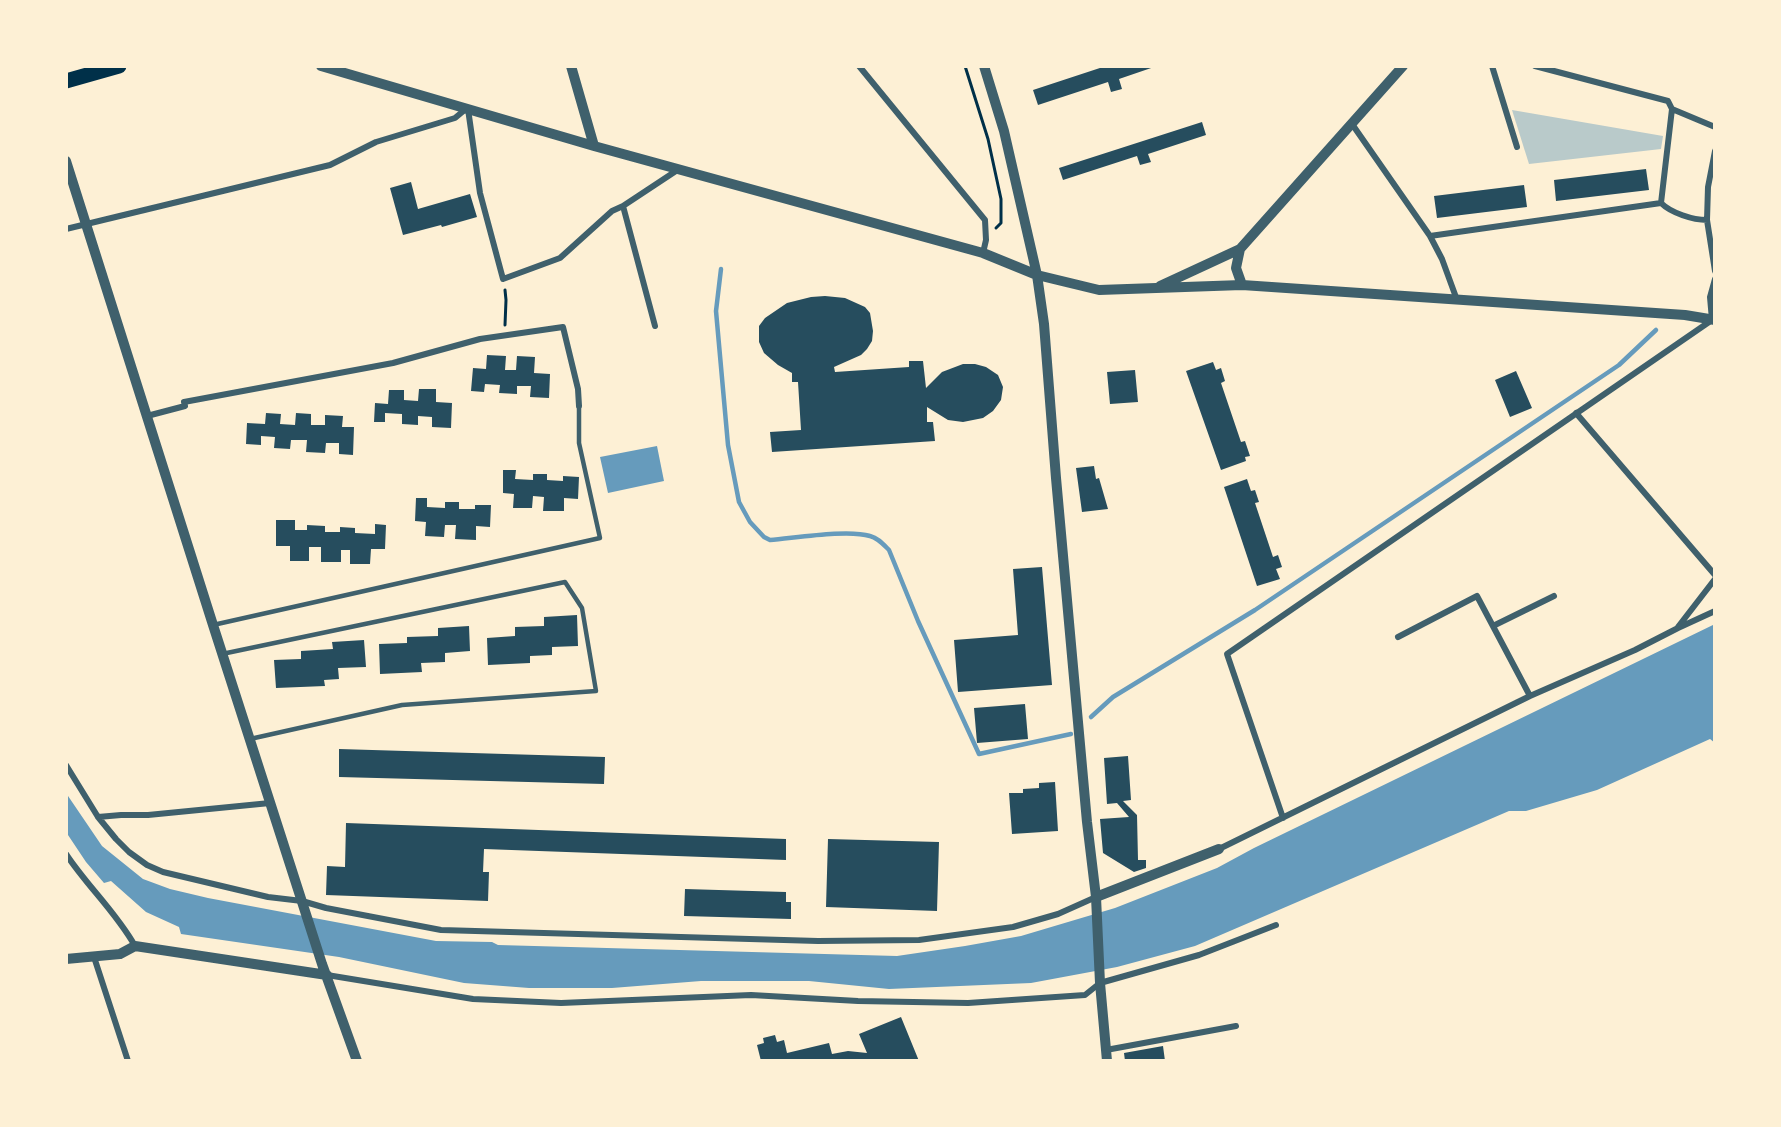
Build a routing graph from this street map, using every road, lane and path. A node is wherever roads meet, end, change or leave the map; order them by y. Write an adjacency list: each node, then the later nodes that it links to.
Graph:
1 (119, 66): 10 (main road)
2 (321, 66): 11 (street)
3 (571, 66): 15 (street)
4 (859, 66): 26 (street)
5 (965, 66): 26 (path)
6 (984, 66): 30 (street)
7 (1403, 66): 13 (street)
8 (1492, 66): 16 (street)
9 (1535, 66): 12 (street)
10 (66, 81)
11 (468, 108): 15 (street); 23 (street); 31 (street)
12 (1672, 109): 14 (street); 20 (street)
13 (1352, 124): 25 (street); 27 (street)
14 (1715, 127)
15 (594, 146): 19 (street)
16 (1517, 147)
17 (1715, 151): 22 (street)
18 (66, 161): 23 (street)
19 (680, 169): 21 (street); 28 (street)
20 (1661, 203): 22 (street); 25 (street)
21 (623, 206): 31 (street); 37 (street)
22 (1707, 220): 29 (street)
23 (86, 224): 24 (street); 41 (street)
24 (66, 229)
25 (1430, 236): 35 (street)
26 (986, 240): 28 (street)
27 (1240, 249): 33 (street); 34 (street)
28 (983, 253): 30 (street)
29 (1715, 271)
30 (1037, 275): 34 (street); 58 (street)
31 (503, 279): 38 (path)
32 (1715, 279): 36 (street)
33 (1242, 285): 34 (street); 35 (street)
34 (1155, 288)
35 (1457, 300): 36 (street)
36 (1714, 320): 40 (street)
37 (655, 326)
38 (505, 337): 39 (street); 41 (street)
39 (579, 406): 45 (lane)
40 (1576, 413): 42 (street); 55 (street)
41 (147, 416): 45 (street)
42 (1715, 577): 47 (street)
43 (1554, 596): 46 (street)
44 (1715, 611): 47 (street)
45 (213, 625): 49 (street)
46 (1493, 626): 48 (street); 50 (street)
47 (1678, 628): 50 (street)
48 (1398, 637)
49 (222, 654): 51 (street); 51 (lane)
50 (1530, 696): 55 (street)
51 (250, 739): 53 (street)
52 (66, 765): 54 (street)
53 (270, 804): 54 (street); 59 (street)
54 (98, 817): 59 (street)
55 (1283, 818): 56 (street)
56 (1219, 849): 58 (street)
57 (66, 854): 61 (street)
58 (1096, 897): 59 (street); 65 (street)
59 (302, 901): 64 (street)
60 (1276, 925): 65 (street)
61 (135, 946): 62 (street); 64 (street)
62 (94, 957): 63 (street); 68 (street)
63 (66, 959)
64 (327, 975): 65 (street); 69 (street)
65 (1100, 983): 67 (street)
66 (1236, 1026): 67 (street)
67 (1106, 1055)
68 (128, 1061)
69 (357, 1061)

